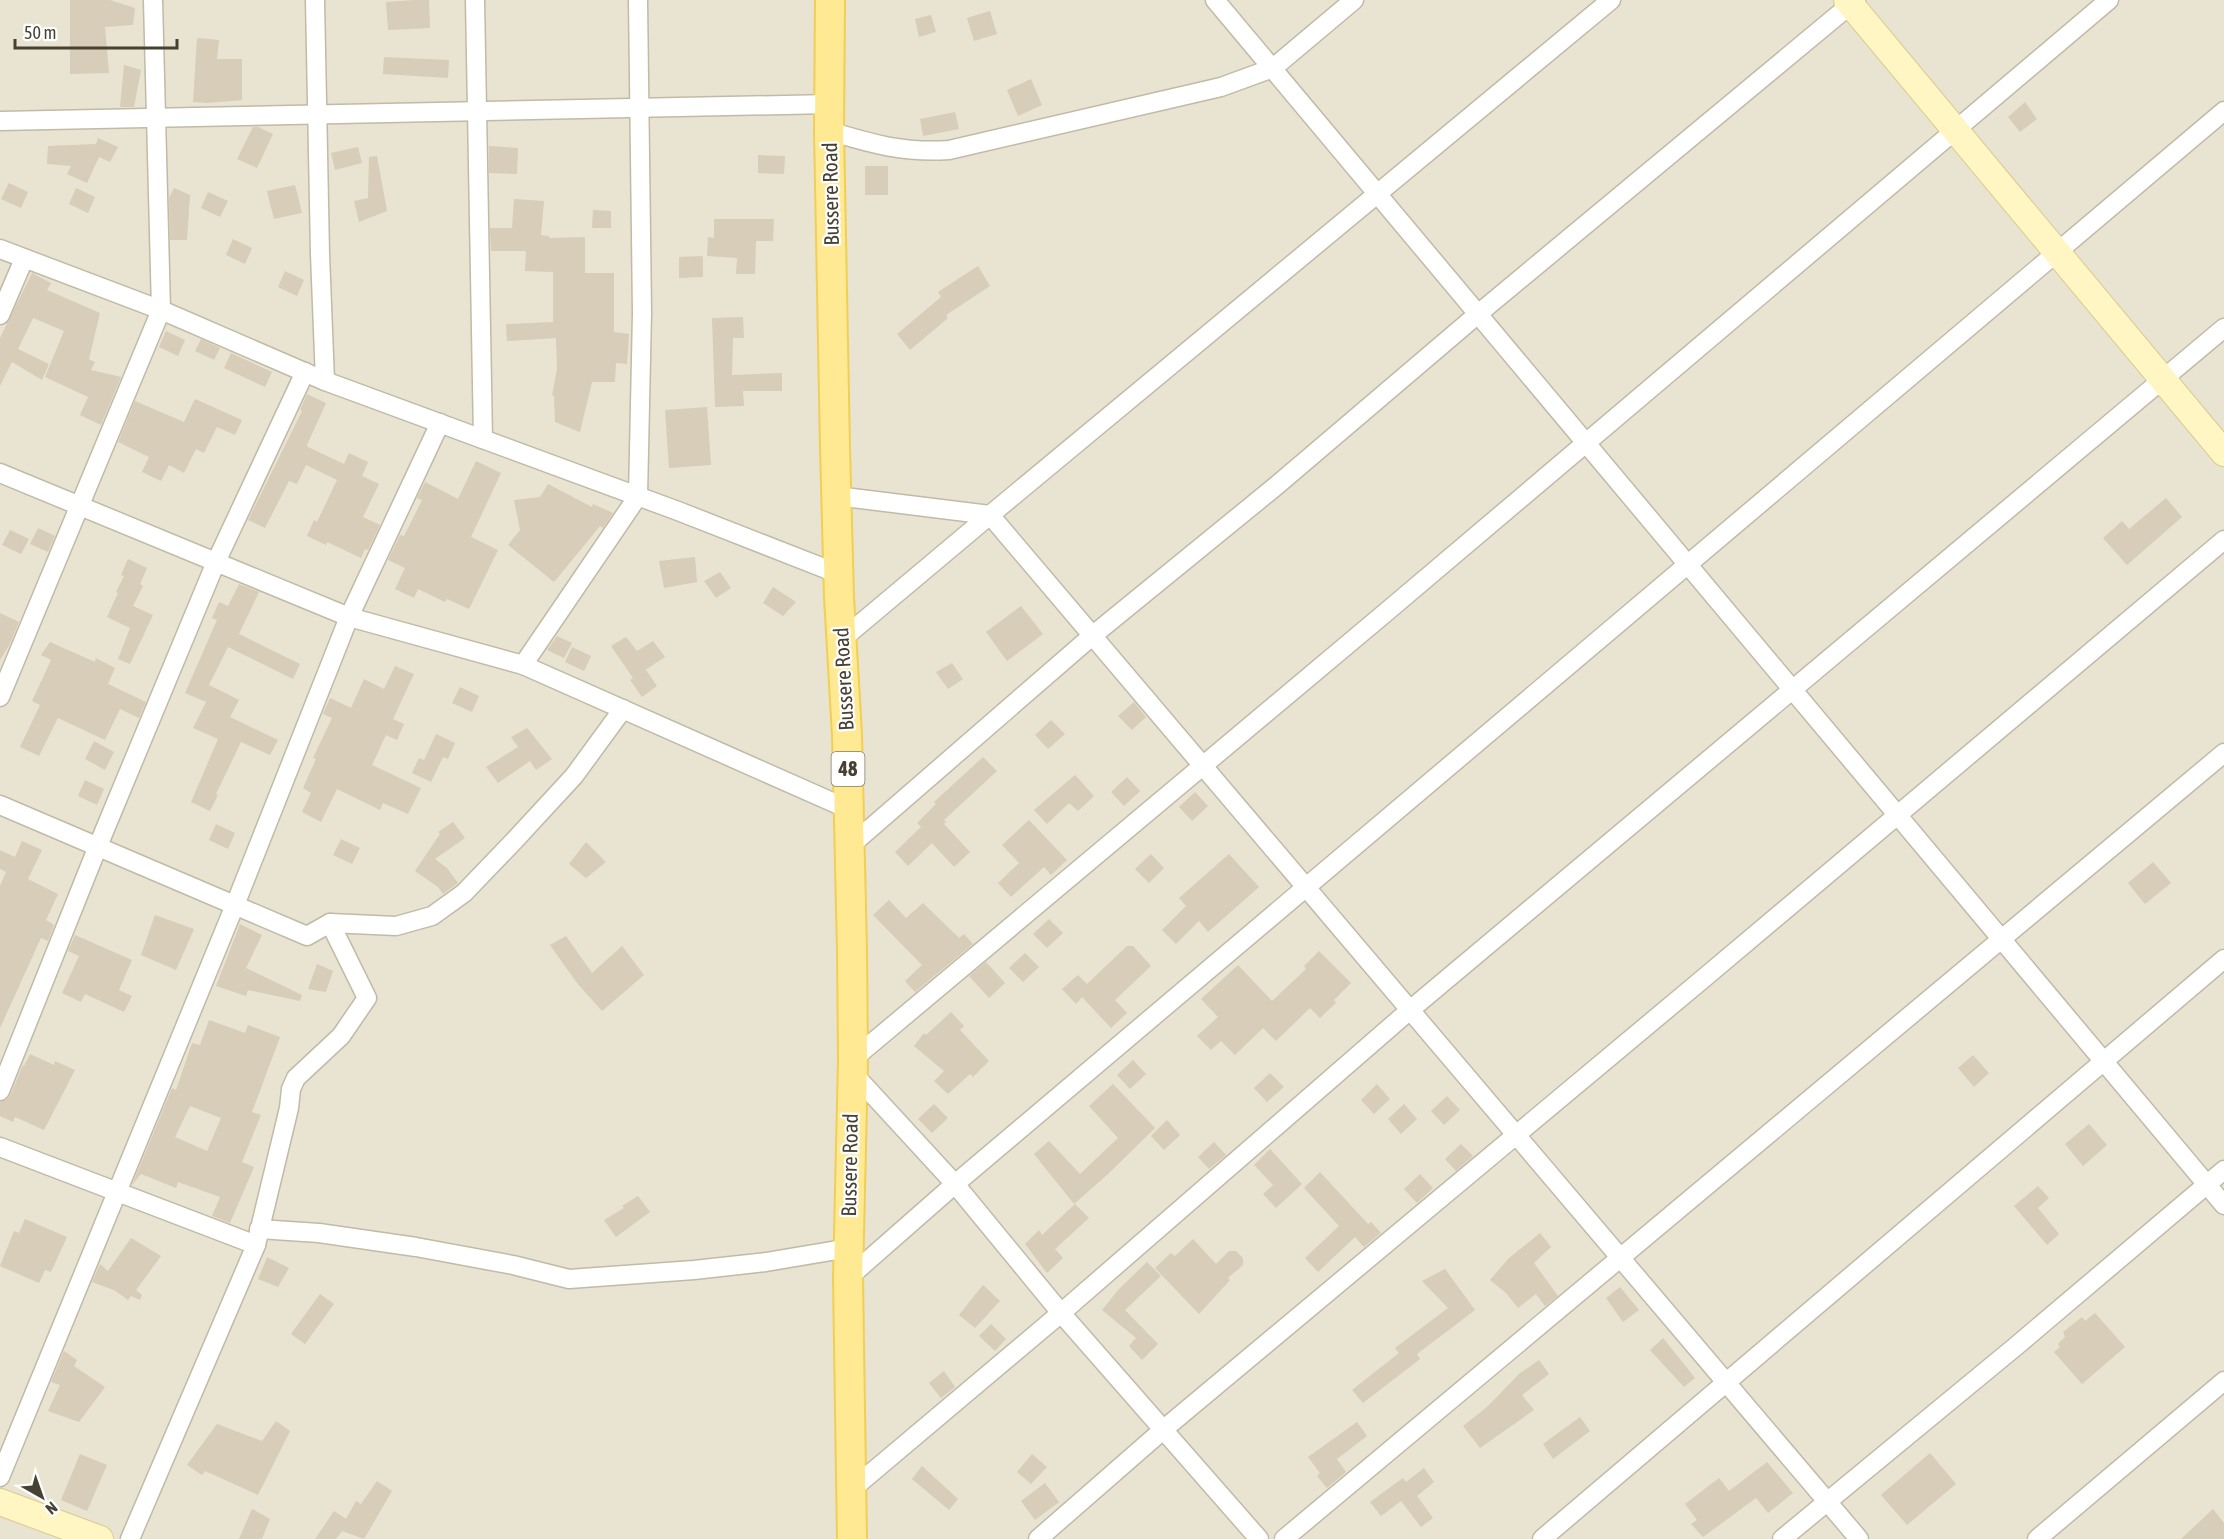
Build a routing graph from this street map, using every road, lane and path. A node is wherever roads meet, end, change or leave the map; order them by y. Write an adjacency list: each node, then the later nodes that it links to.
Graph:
1 (153, 0): 17 (street)
2 (315, 0): 15 (street)
3 (475, 0): 13 (street)
4 (638, 0): 12 (street)
5 (830, 0): 16 (main road, Bussere Road / 48)
6 (1215, 0): 11 (street)
7 (1354, 0): 11 (street)
8 (1611, 0): 20 (street)
9 (2109, 0): 19 (street)
10 (1851, 2): 19 (street); 25 (street)
11 (1272, 68): 16 (street); 20 (street)
12 (640, 108): 13 (street); 16 (street); 36 (street)
13 (477, 111): 15 (street); 32 (street)
14 (2224, 111): 22 (street)
15 (318, 114): 17 (street); 30 (street)
16 (829, 117): 37 (main road, Bussere Road / 48)
17 (156, 118): 18 (street); 24 (street)
18 (0, 121)
19 (1955, 130): 22 (street); 33 (street)
20 (1378, 194): 25 (street); 39 (street)
21 (0, 249): 23 (street)
22 (2057, 253): 29 (street); 42 (street)
23 (24, 259): 24 (street); 26 (street)
24 (161, 310): 28 (street); 38 (street)
25 (1478, 314): 33 (street); 45 (street)
26 (0, 315)
27 (2224, 328): 29 (street)
28 (305, 372): 30 (street); 41 (street)
29 (2162, 380): 34 (street); 48 (street)
30 (325, 381): 31 (street)
31 (440, 423): 32 (street); 44 (street)
32 (483, 439): 36 (street)
33 (1585, 442): 42 (street); 52 (street)
34 (2224, 453)
35 (0, 473): 38 (street)
36 (638, 496): 43 (street); 47 (street)
37 (836, 496): 39 (street); 43 (main road, Bussere Road / 48)
38 (80, 507): 41 (street); 49 (street)
39 (990, 515): 45 (street); 46 (street)
40 (2224, 540): 55 (street)
41 (216, 562): 44 (street); 56 (street)
42 (1688, 564): 48 (street); 58 (street)
43 (839, 574): 46 (main road, Bussere Road / 48)
44 (349, 617): 47 (street); 59 (street)
45 (1092, 636): 52 (street); 57 (street)
46 (841, 640): 54 (main road, Bussere Road / 48)
47 (523, 664): 50 (street)
48 (1792, 690): 55 (street); 63 (street)
49 (0, 697)
50 (623, 709): 54 (street); 60 (street)
51 (2224, 753): 61 (street)
52 (1202, 765): 58 (street); 65 (street)
53 (0, 805): 56 (street)
54 (849, 809): 57 (main road, Bussere Road / 48)
55 (1897, 814): 61 (street); 67 (street)
56 (98, 846): 59 (street); 66 (street)
57 (850, 846): 65 (main road, Bussere Road / 48)
58 (1306, 887): 63 (street); 70 (street)
59 (235, 905): 60 (street); 72 (street)
60 (330, 923): 74 (street)
61 (2001, 940): 64 (street); 76 (street)
62 (2224, 959): 64 (street)
63 (1410, 1010): 67 (street); 78 (street)
64 (2103, 1062): 71 (street); 80 (street)
65 (853, 1065): 70 (street); 75 (main road, Bussere Road / 48)
66 (0, 1090)
67 (1515, 1134): 76 (street); 81 (street)
68 (0, 1147): 72 (street)
69 (2224, 1170): 71 (street)
70 (955, 1184): 77 (street); 78 (street)
71 (2207, 1185): 73 (street); 84 (street)
72 (116, 1192): 74 (street); 82 (street)
73 (2224, 1205)
74 (257, 1237): 75 (street); 87 (street)
75 (849, 1248): 77 (main road, Bussere Road / 48)
76 (1620, 1258): 80 (street); 91 (street)
77 (848, 1278): 83 (main road, Bussere Road / 48)
78 (1061, 1313): 81 (street); 83 (street)
79 (2224, 1381): 95 (street)
80 (1727, 1383): 84 (street); 92 (street)
81 (1164, 1429): 89 (street); 90 (street)
82 (0, 1477)
83 (851, 1490): 88 (main road, Bussere Road / 48)
84 (1827, 1501): 93 (street); 94 (street)
85 (0, 1502): 86 (street)
86 (100, 1539)
87 (130, 1539)
88 (852, 1539)
89 (1038, 1539)
90 (1258, 1539)
91 (1284, 1539)
92 (1542, 1539)
93 (1782, 1539)
94 (1859, 1539)
95 (2037, 1539)

